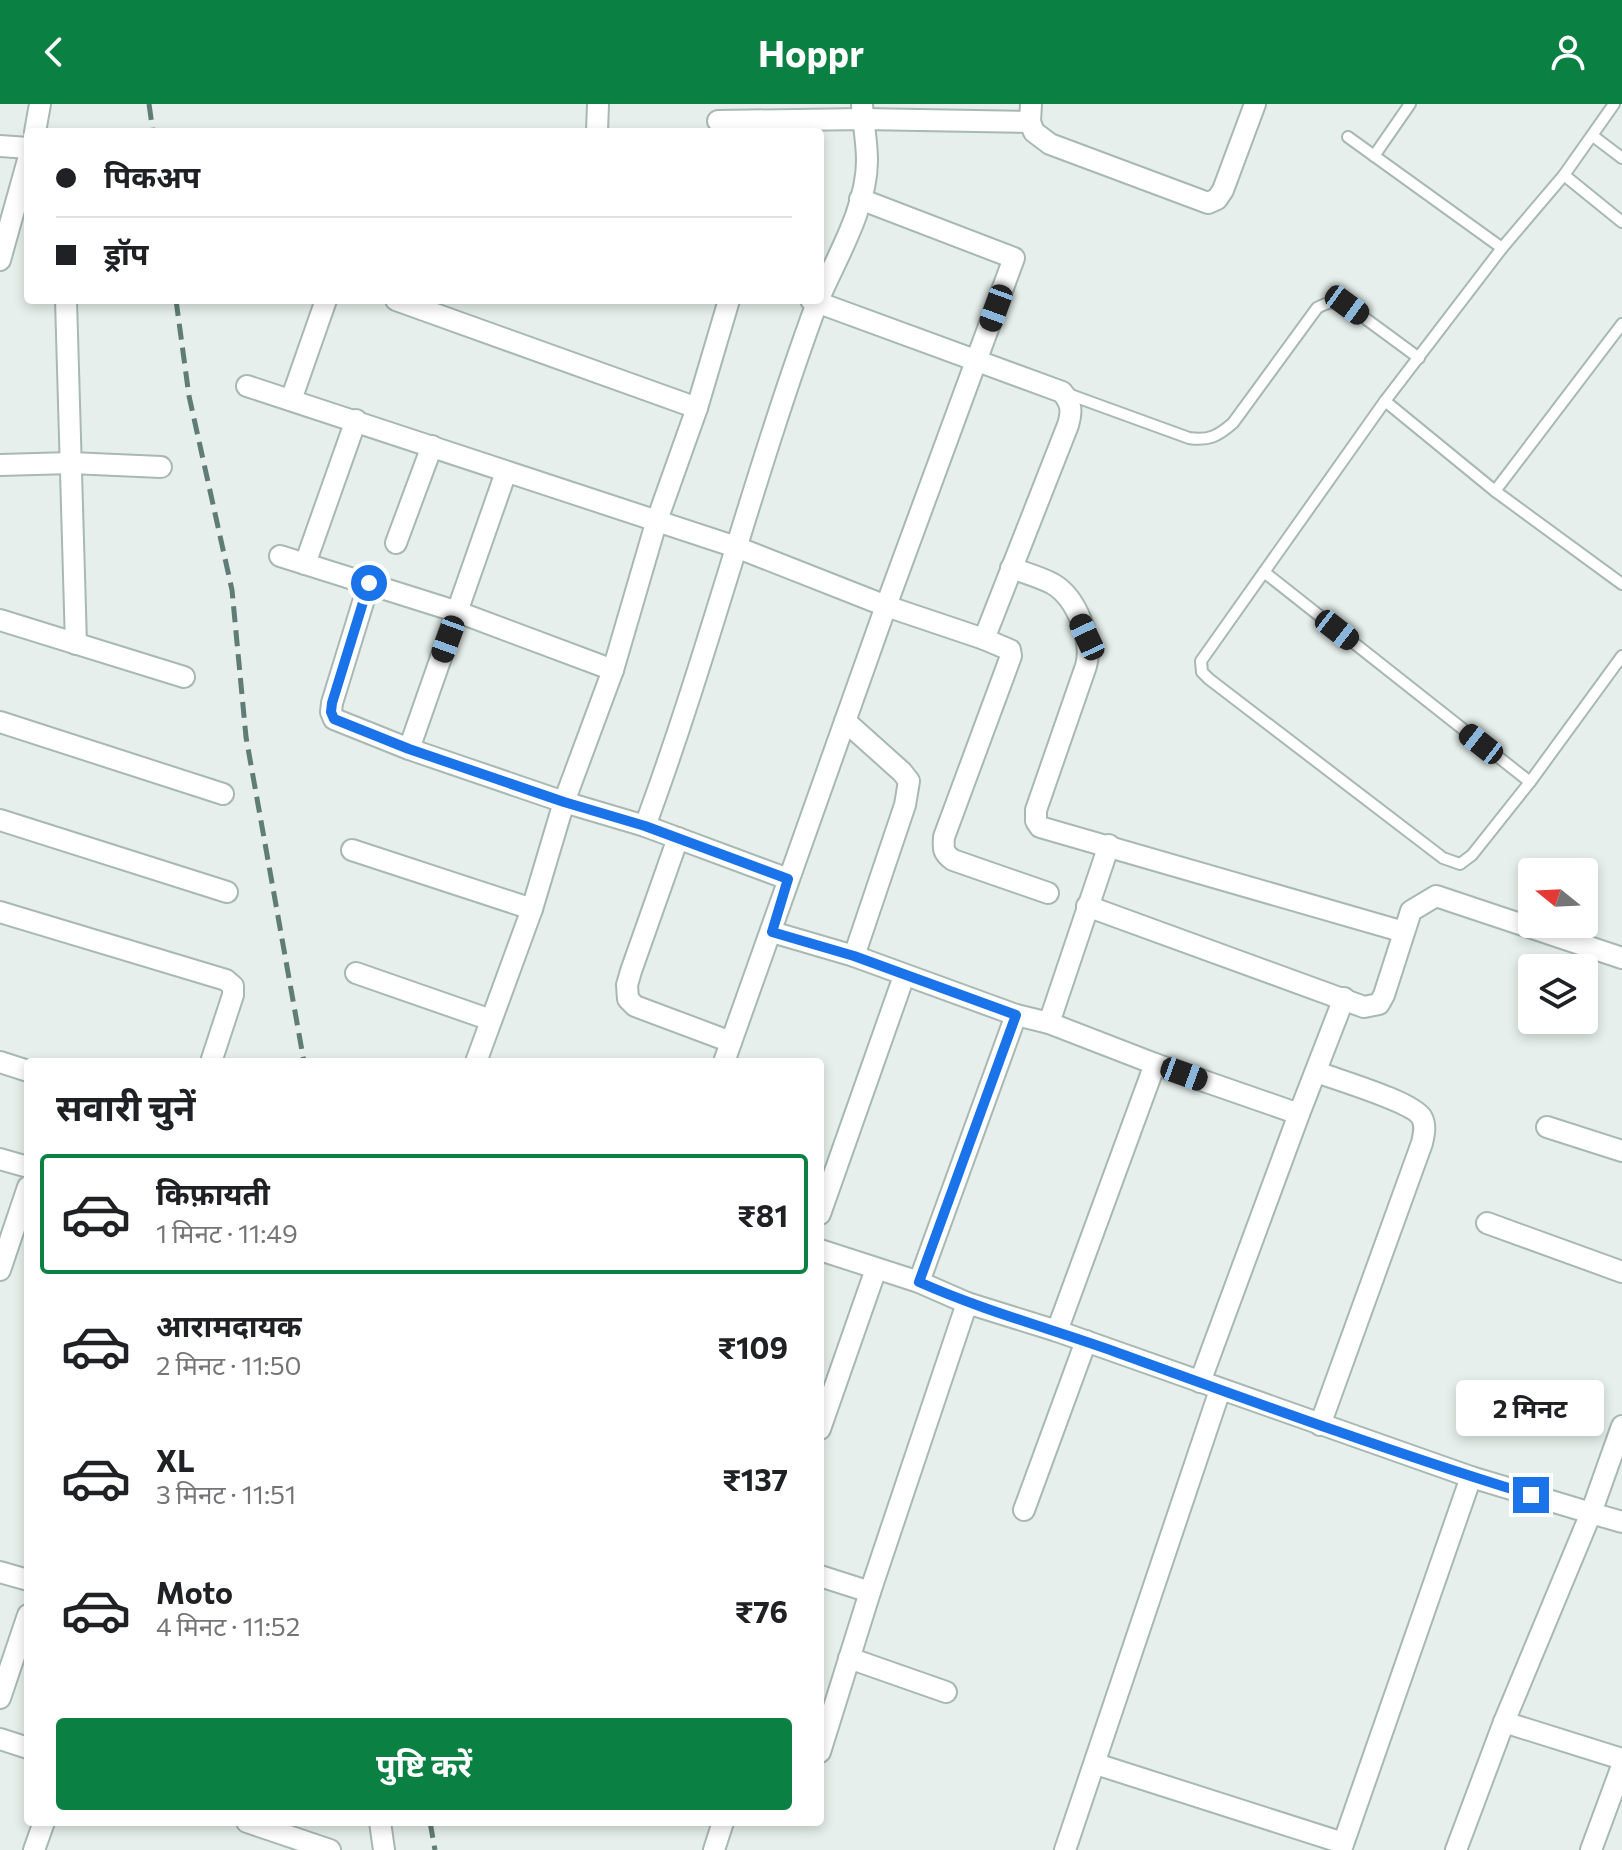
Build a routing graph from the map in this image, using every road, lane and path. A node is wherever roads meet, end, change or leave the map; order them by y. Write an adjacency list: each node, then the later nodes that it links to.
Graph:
1 (40, 104): 9 (street)
2 (598, 104): 10 (street)
3 (1255, 104): 7 (street)
4 (1410, 104): 15 (lane)
5 (1614, 104): 11 (lane)
6 (862, 112): 7 (street); 8 (street); 19 (street)
7 (1030, 113)
8 (719, 119)
9 (36, 128)
10 (597, 128)
11 (1593, 136): 16 (lane); 18 (lane)
12 (1348, 137): 15 (lane)
13 (0, 146): 14 (street)
14 (24, 148)
15 (1374, 156): 21 (lane)
16 (1622, 158)
17 (24, 174): 22 (street)
18 (1564, 175): 20 (lane); 21 (lane)
19 (860, 199): 23 (street); 32 (street)
20 (1622, 222)
21 (1502, 248): 31 (lane)
22 (0, 260)
23 (824, 284)
24 (824, 303): 32 (street)
25 (66, 304): 40 (street)
26 (325, 304): 35 (street)
27 (407, 304): 37 (street)
28 (728, 304): 37 (street)
29 (816, 304): 47 (street)
30 (1622, 324): 44 (lane)
31 (1419, 358): 34 (lane); 36 (lane)
32 (978, 359): 34 (street); 54 (street)
33 (247, 386): 35 (street)
34 (1062, 392): 50 (street)
35 (291, 400): 38 (street)
36 (1385, 401): 44 (lane); 51 (lane)
37 (697, 408): 45 (street)
38 (356, 420): 39 (street); 49 (street)
39 (432, 446): 43 (street); 46 (street)
40 (71, 463): 41 (street); 42 (street); 58 (street)
41 (0, 465)
42 (161, 467)
43 (506, 472): 45 (street); 55 (street)
44 (1495, 491): 53 (lane)
45 (656, 523): 47 (street); 60 (street)
46 (396, 543)
47 (736, 547): 54 (street); 69 (street)
48 (280, 556): 49 (street)
49 (305, 564): 52 (street)
50 (1011, 568): 57 (street); 71 (street)
51 (1264, 572): 65 (lane); 65 (lane)
52 (369, 583): 55 (street); 64 (street)
53 (1622, 584)
54 (886, 606): 57 (street); 62 (street)
55 (458, 612): 60 (street); 64 (street)
56 (0, 620): 58 (street)
57 (984, 639): 75 (street)
58 (76, 644): 61 (street)
59 (1622, 656): 65 (lane)
60 (613, 670): 67 (street)
61 (184, 677)
62 (845, 721): 73 (street); 81 (street)
63 (0, 722): 66 (street)
64 (409, 749): 67 (street)
65 (1530, 782)
66 (223, 794)
67 (564, 802): 69 (street); 77 (street)
68 (0, 820): 74 (street)
69 (645, 826): 70 (street)
70 (678, 838): 73 (street); 89 (street)
71 (1109, 845): 76 (street); 80 (street)
72 (352, 850): 77 (street)
73 (788, 879): 79 (street)
74 (227, 892)
75 (1048, 893)
76 (1087, 906): 85 (street); 88 (street)
77 (532, 909): 87 (street)
78 (0, 912): 90 (street)
79 (772, 932): 81 (street); 89 (street)
80 (1404, 932): 82 (street); 85 (street)
81 (854, 956): 84 (street)
82 (1622, 958)
83 (356, 973): 87 (street)
84 (904, 976): 86 (street); 103 (street)
85 (1344, 998): 96 (street)
86 (1016, 1015): 88 (street); 109 (street)
87 (491, 1020): 91 (street)
88 (1049, 1023): 94 (street)
89 (731, 1042): 92 (street)
90 (212, 1058)
91 (477, 1058)
92 (725, 1058)
93 (0, 1062): 95 (street)
94 (1155, 1064): 97 (street); 111 (street)
95 (24, 1070)
96 (1317, 1072): 97 (street); 116 (street)
97 (1299, 1114): 113 (street)
98 (1547, 1127): 99 (street)
99 (1622, 1151)
100 (0, 1159): 101 (street)
101 (24, 1166)
102 (24, 1199): 107 (street)
103 (824, 1203)
104 (1487, 1223): 108 (street)
105 (824, 1251): 106 (street)
106 (876, 1269): 109 (street); 115 (street)
107 (0, 1270)
108 (1622, 1272)
109 (919, 1282): 110 (street)
110 (967, 1303): 111 (street); 125 (street)
111 (1057, 1331): 112 (street)
112 (1086, 1341): 113 (street); 119 (street)
113 (1200, 1382): 114 (street)
114 (1220, 1390): 116 (street); 135 (street)
115 (824, 1418)
116 (1320, 1425): 118 (street)
117 (1622, 1426): 120 (street)
118 (1471, 1477): 120 (street); 141 (street)
119 (1024, 1510)
120 (1591, 1513): 121 (street); 130 (street)
121 (1622, 1522)
122 (0, 1572): 124 (street)
123 (824, 1577): 125 (street)
124 (24, 1579)
125 (870, 1592): 127 (street)
126 (24, 1627): 129 (street)
127 (849, 1658): 128 (street); 132 (street)
128 (946, 1692)
129 (0, 1698)
130 (1504, 1722): 134 (street); 147 (street)
131 (0, 1739): 133 (street)
132 (824, 1739)
133 (24, 1747)
134 (1622, 1759)
135 (1096, 1764): 141 (street); 146 (street)
136 (1622, 1766): 148 (street)
137 (43, 1826): 142 (street)
138 (272, 1826): 143 (street)
139 (381, 1826): 144 (street)
140 (722, 1826): 145 (street)
141 (1342, 1847)
142 (34, 1850)
143 (330, 1850)
144 (384, 1850)
145 (714, 1850)
146 (1065, 1850)
147 (1457, 1850)
148 (1591, 1850)

